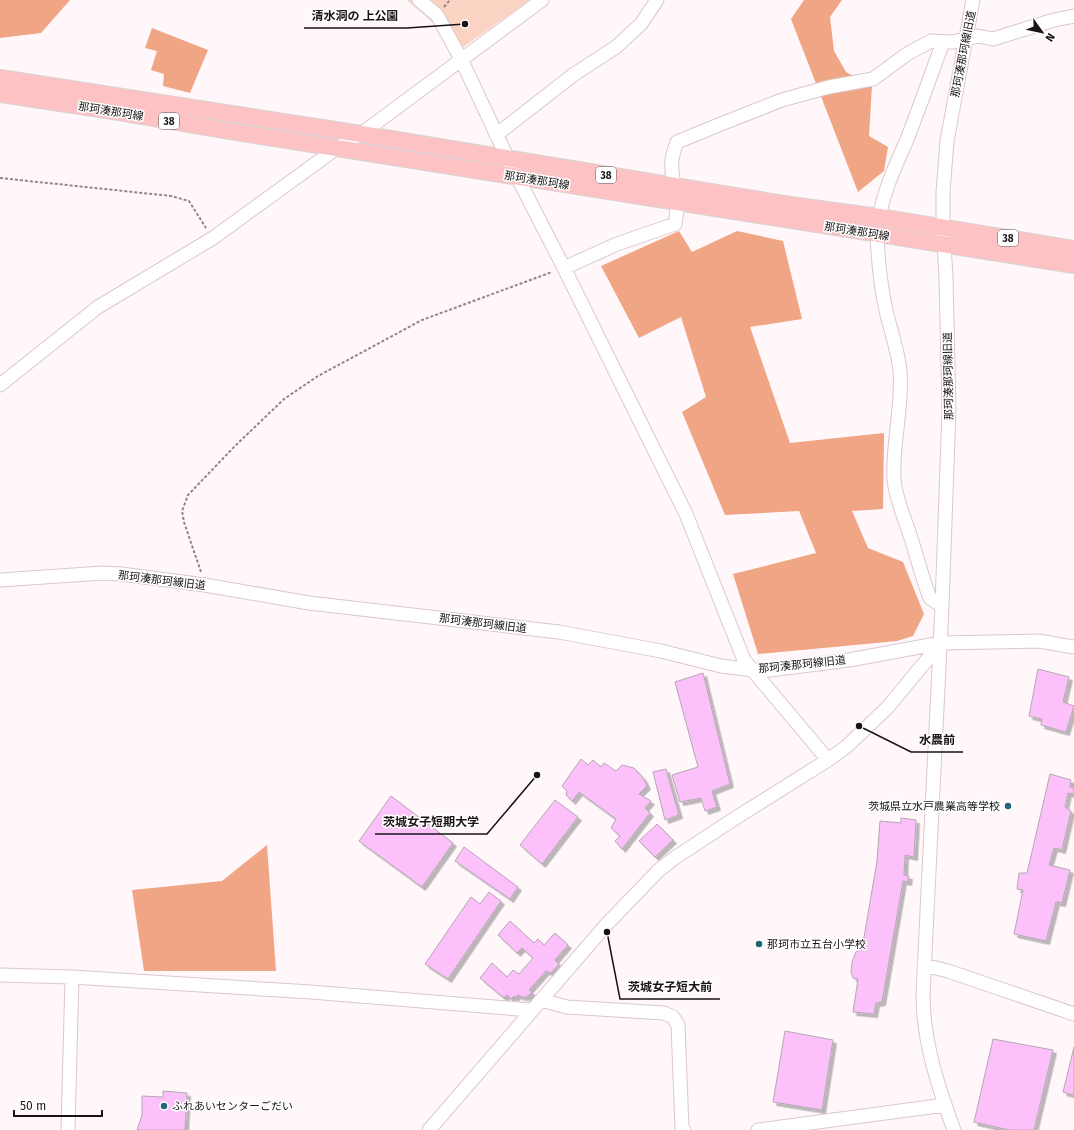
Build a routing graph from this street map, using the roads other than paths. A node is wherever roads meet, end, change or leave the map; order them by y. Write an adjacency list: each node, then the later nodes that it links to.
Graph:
1 (420, 0): 8 (street)
2 (542, 0): 8 (street)
3 (657, 0): 12 (street)
4 (974, 0): 6 (street, 那珂湊那珂線旧道)
5 (1074, 16): 6 (street)
6 (966, 39): 7 (street); 19 (street, 那珂湊那珂線旧道)
7 (943, 42): 16 (street); 18 (street)
8 (461, 59): 11 (street); 12 (street)
9 (0, 78): 11 (main road, 那珂湊那珂線 / 38)
10 (0, 94): 13 (main road, 那珂湊那珂線 / 38)
11 (361, 134): 13 (street); 14 (main road, 那珂湊那珂線 / 38)
12 (496, 135): 14 (street)
13 (337, 148): 15 (main road, 那珂湊那珂線 / 38); 25 (street)
14 (508, 159): 15 (street); 16 (main road, 那珂湊那珂線 / 38)
15 (518, 177): 17 (main road, 那珂湊那珂線 / 38); 24 (street)
16 (674, 186): 18 (main road, 那珂湊那珂線 / 38)
17 (678, 203): 20 (main road, 那珂湊那珂線 / 38); 24 (street)
18 (879, 217): 19 (main road, 那珂湊那珂線 / 38)
19 (943, 227): 21 (street, 那珂湊那珂線旧道); 22 (main road, 那珂湊那珂線 / 38)
20 (877, 234): 21 (main road, 那珂湊那珂線 / 38); 27 (street)
21 (944, 245): 23 (main road, 那珂湊那珂線 / 38); 27 (street, 那珂湊那珂線旧道)
22 (1074, 249)
23 (1074, 265)
24 (564, 268): 30 (street)
25 (0, 385)
26 (0, 580): 30 (street, 那珂湊那珂線旧道)
27 (942, 606): 28 (street, 那珂湊那珂線旧道)
28 (941, 643): 29 (street); 30 (street, 那珂湊那珂線旧道); 31 (street); 32 (street)
29 (1074, 647)
30 (754, 670): 31 (street)
31 (828, 760): 35 (street)
32 (924, 965): 37 (street); 38 (street)
33 (0, 975): 34 (street)
34 (72, 977): 36 (street); 39 (street)
35 (541, 1000): 36 (street); 41 (street)
36 (532, 1010): 40 (street)
37 (1074, 1014)
38 (945, 1105): 42 (street); 43 (street)
39 (68, 1130)
40 (429, 1130)
41 (684, 1130)
42 (758, 1130)
43 (954, 1130)

